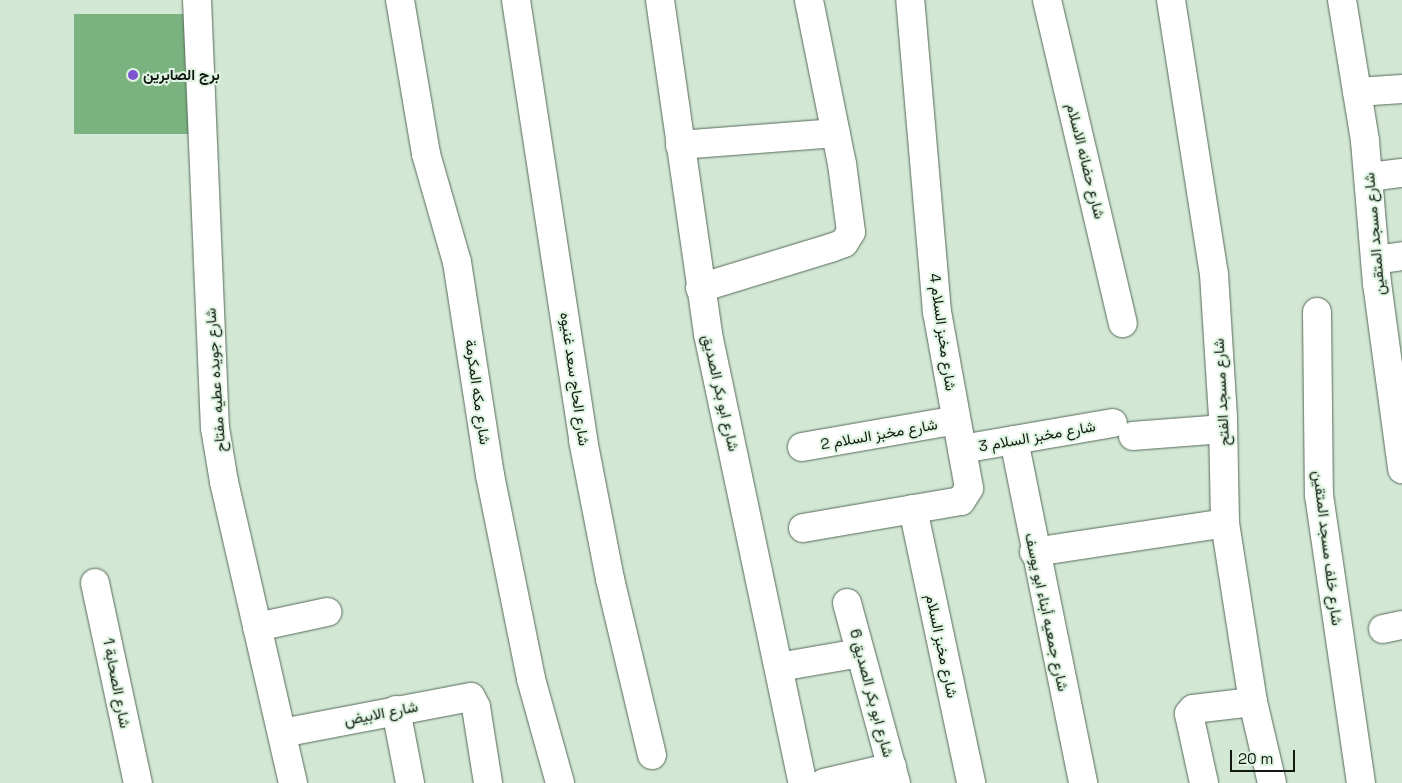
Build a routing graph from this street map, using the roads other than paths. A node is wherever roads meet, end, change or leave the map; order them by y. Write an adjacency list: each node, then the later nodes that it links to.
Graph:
1 (197, 0): 34 (street, شارع جويده عطيه مفتاح)
2 (400, 0): 46 (street, شارع مكه المكرمة)
3 (516, 0): 40 (street, شارع الحاج سعد غنيوه)
4 (660, 0): 13 (street, شارع ابو بكر الصديق)
5 (809, 0): 12 (street)
6 (910, 0): 21 (street, شارع مخبز السلام 4)
7 (1046, 0): 20 (street, شارع حضانه الاسلام)
8 (1171, 0): 22 (street, شارع مسجد الفتح)
9 (1342, 0): 11 (street, شارع مسجد المتقين)
10 (1402, 89): 11 (street)
11 (1357, 92): 15 (street, شارع مسجد المتقين)
12 (836, 133): 13 (street); 18 (street)
13 (680, 145): 18 (street, شارع ابو بكر الصديق)
14 (1402, 173): 15 (street)
15 (1369, 177): 17 (street, شارع مسجد المتقين)
16 (1402, 256): 17 (street)
17 (1375, 260): 26 (street, شارع مسجد المتقين)
18 (700, 288): 36 (street, شارع ابو بكر الصديق)
19 (1317, 312): 53 (street, شارع خلف مسجد المتقين)
20 (1123, 323)
21 (956, 420): 24 (street, شارع مخبز السلام 2); 25 (street, شارع مخبز السلام 4)
22 (1223, 429): 23 (street, شارع مخبز السلام 3); 28 (street, شارع مسجد الفتح)
23 (1014, 440): 25 (street, شارع مخبز السلام 3); 30 (street, شارع جمعيه أبناء ابو يوسف)
24 (802, 448)
25 (962, 449): 27 (street, شارع مخبز السلام 4)
26 (1402, 469)
27 (913, 509): 29 (street, شارع مخبز السلام 4); 49 (street, شارع مخبز السلام)
28 (1225, 523): 30 (street); 37 (street, شارع مسجد الفتح)
29 (802, 528)
30 (1034, 552): 50 (street, شارع جمعيه أبناء ابو يوسف)
31 (95, 583): 42 (street, شارع الصحابة 1)
32 (848, 603): 35 (street, شارع ابو بكر الصديق 6)
33 (327, 612): 34 (street)
34 (257, 627): 39 (street, شارع جويده عطيه مفتاح)
35 (860, 653): 36 (street); 41 (street, شارع ابو بكر الصديق 6)
36 (779, 667): 47 (street, شارع ابو بكر الصديق)
37 (1253, 702): 51 (street); 52 (street, شارع مسجد الفتح)
38 (396, 710): 39 (street, شارع الابيض); 44 (street); 45 (street, شارع الابيض)
39 (282, 733): 43 (street, شارع جويده عطيه مفتاح)
40 (652, 755)
41 (894, 775): 48 (street)
42 (138, 783)
43 (293, 783)
44 (410, 783)
45 (488, 783)
46 (560, 783)
47 (803, 783)
48 (824, 783)
49 (971, 783)
50 (1083, 783)
51 (1204, 783)
52 (1272, 783)
53 (1361, 783)

